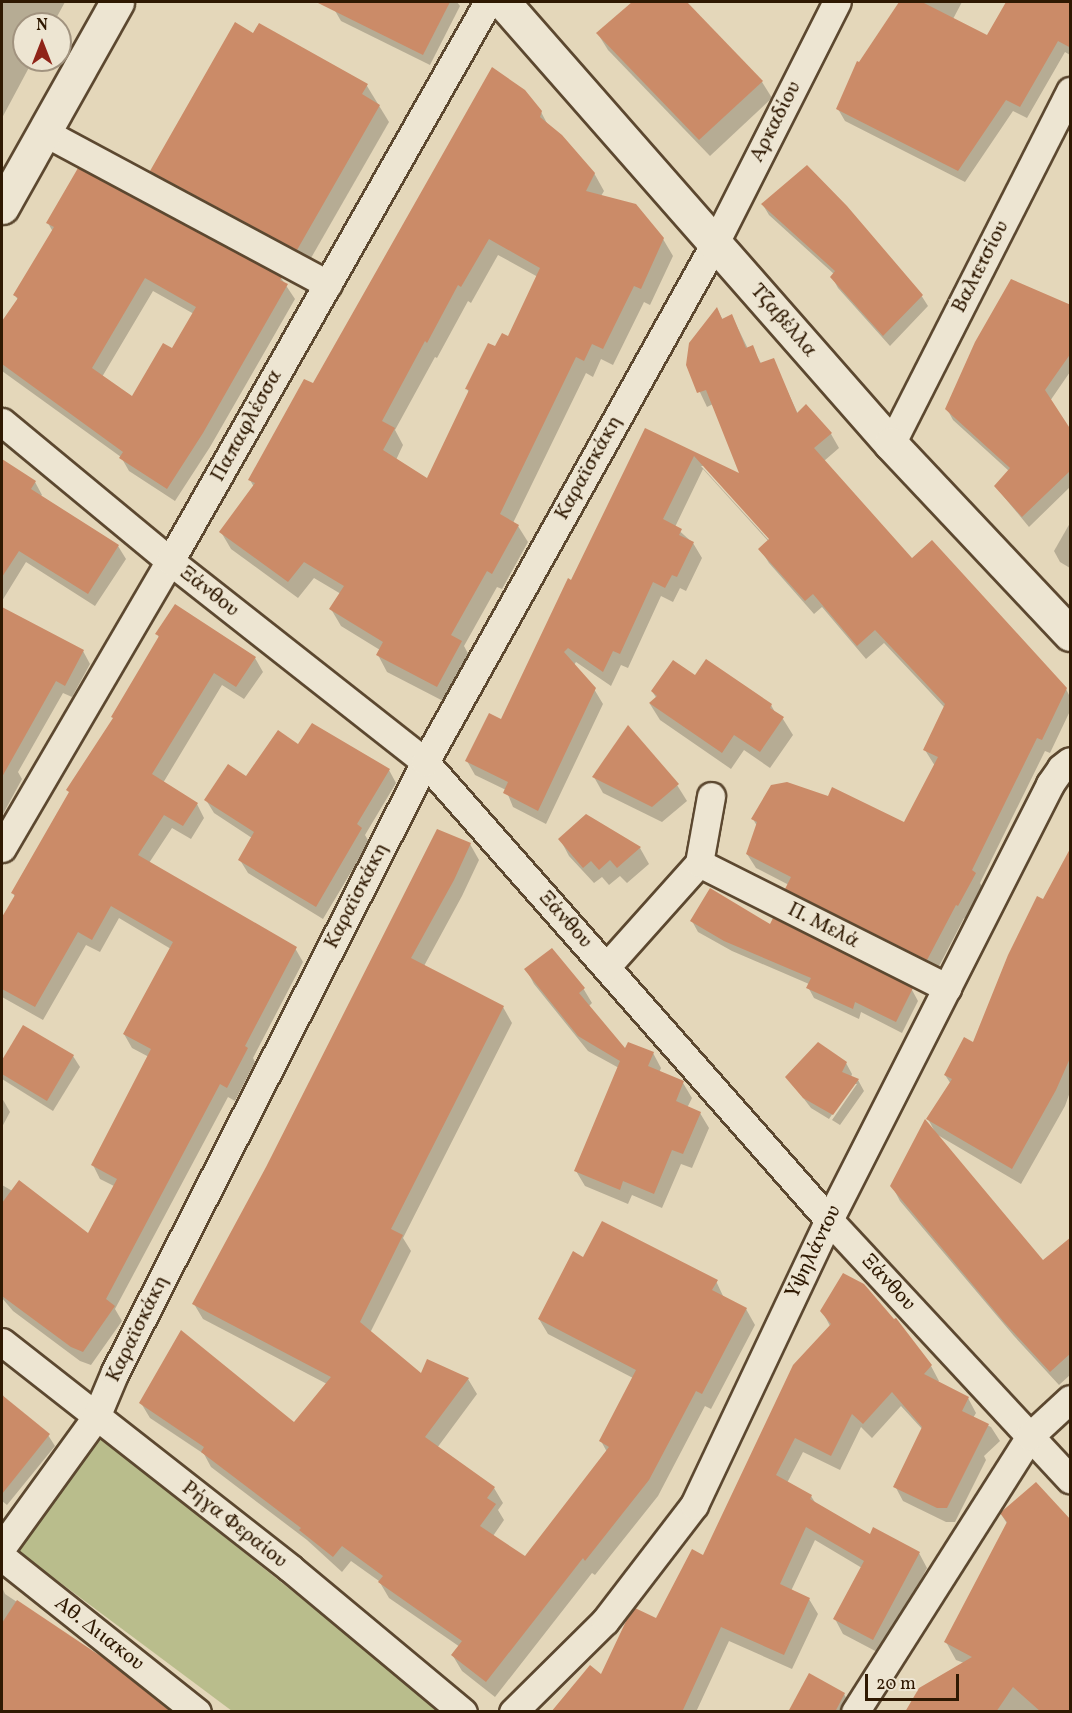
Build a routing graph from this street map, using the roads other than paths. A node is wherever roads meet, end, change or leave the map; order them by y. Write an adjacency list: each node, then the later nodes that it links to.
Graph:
1 (117, 2): 6 (street)
2 (488, 2): 9 (street, Παπαφλέσσα)
3 (503, 2): 8 (street, Τζαβέλλα)
4 (837, 2): 8 (street, Αρκαδίου)
5 (1071, 91): 11 (street, Βαλτετσίου)
6 (44, 132): 7 (street); 9 (street)
7 (2, 207)
8 (715, 243): 11 (street, Τζαβέλλα); 15 (street, Καραϊσκάκη)
9 (328, 284): 12 (street, Παπαφλέσσα)
10 (2, 422): 12 (street, Ξάνθου)
11 (891, 444): 13 (street, Τζαβέλλα)
12 (170, 561): 15 (street, Ξάνθου); 17 (street, Παπαφλέσσα)
13 (1071, 634)
14 (1071, 761): 20 (street, Υψηλάντου)
15 (425, 762): 19 (street, Ξάνθου); 24 (street, Καραϊσκάκη)
16 (711, 796): 18 (street)
17 (3, 844)
18 (699, 863): 19 (street); 20 (street, Π. Μελά)
19 (606, 966): 21 (street, Ξάνθου)
20 (947, 988): 21 (street, Υψηλάντου)
21 (829, 1220): 25 (street, Ξάνθου); 31 (street, Υψηλάντου)
22 (2, 1342): 24 (street, Ρήγα Φεραίου)
23 (1071, 1399): 25 (street)
24 (96, 1417): 27 (street, Καραϊσκάκη); 30 (street, Ρήγα Φεραίου)
25 (1030, 1437): 26 (street, Ξάνθου); 32 (street)
26 (1071, 1479)
27 (2, 1547)
28 (2, 1557): 29 (street, Αθ. Διιακου)
29 (197, 1712)
30 (463, 1712)
31 (513, 1712)
32 (855, 1712)

